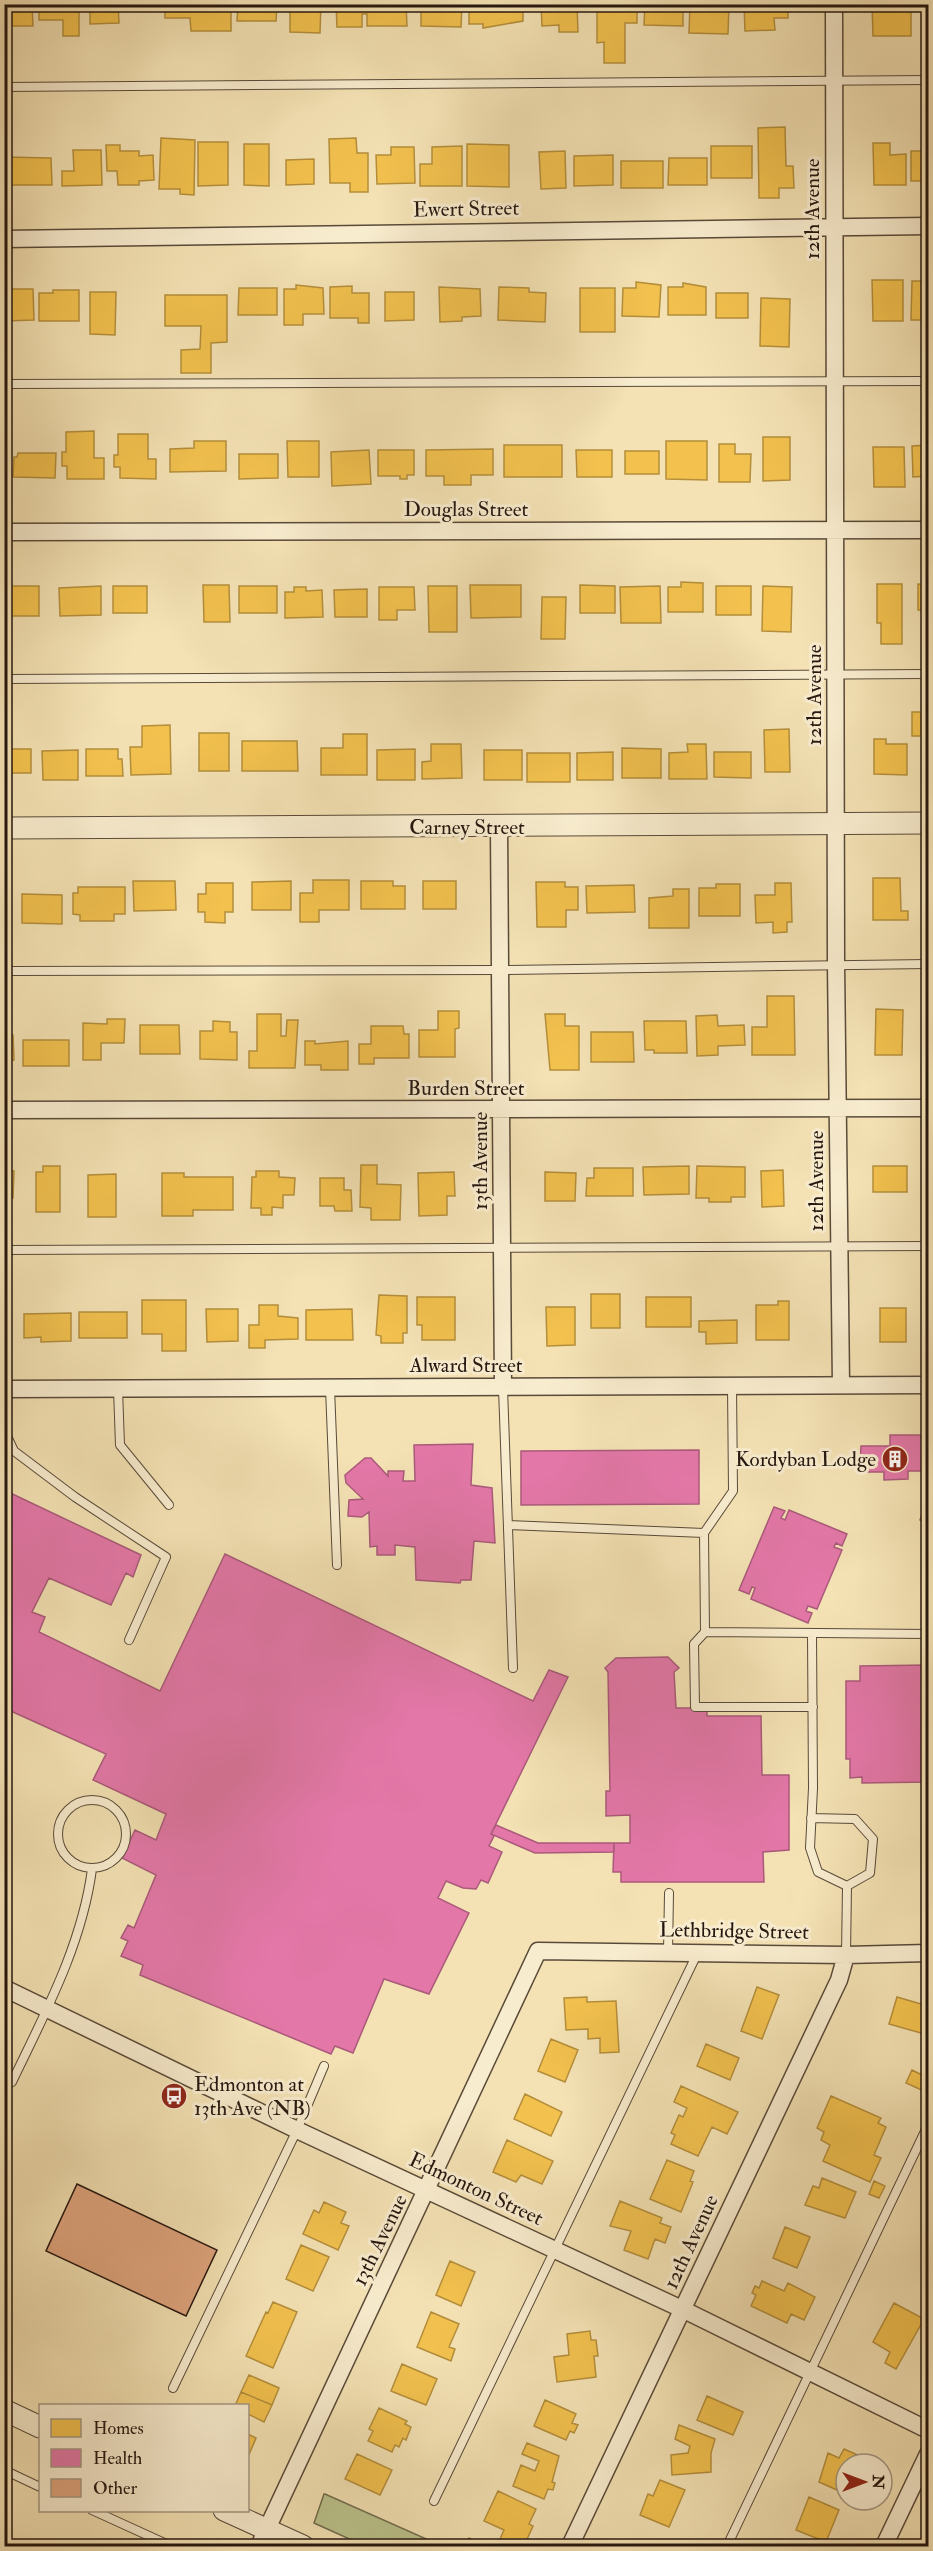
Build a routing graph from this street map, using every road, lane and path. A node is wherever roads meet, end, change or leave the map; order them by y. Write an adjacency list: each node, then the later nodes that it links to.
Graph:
1 (834, 4): 2 (street, 12th Avenue)
2 (833, 80): 3 (lane); 4 (lane); 5 (street, 12th Avenue)
3 (928, 80)
4 (4, 87)
5 (836, 226): 6 (street, Ewert Street); 7 (street, Ewert Street); 9 (street, 12th Avenue)
6 (928, 226)
7 (4, 239)
8 (928, 381): 9 (lane)
9 (834, 382): 10 (lane); 12 (street, 12th Avenue)
10 (4, 384)
11 (928, 530): 12 (street, Douglas Street)
12 (835, 531): 13 (street, Douglas Street); 14 (street, 12th Avenue)
13 (4, 532)
14 (837, 674): 15 (lane); 16 (lane); 17 (street, 12th Avenue)
15 (928, 674)
16 (4, 679)
17 (837, 823): 18 (street, Carney Street); 19 (street, Carney Street); 21 (street, 12th Avenue)
18 (928, 823)
19 (499, 826): 20 (street, Carney Street); 23 (street, 13th Avenue)
20 (4, 828)
21 (836, 964): 22 (lane); 23 (lane); 26 (street, 12th Avenue)
22 (928, 964)
23 (502, 970): 24 (lane); 28 (street, 13th Avenue)
24 (4, 971)
25 (928, 1108): 26 (street, Burden Street)
26 (839, 1109): 28 (street, Burden Street); 29 (street, 12th Avenue)
27 (4, 1110): 28 (street, Burden Street)
28 (503, 1111): 31 (street, 13th Avenue)
29 (839, 1246): 30 (lane); 31 (lane); 33 (street, 12th Avenue)
30 (928, 1246)
31 (502, 1249): 32 (lane); 37 (street, 13th Avenue)
32 (4, 1250)
33 (841, 1385): 34 (street, Alward Street); 35 (street, Alward Street)
34 (928, 1385)
35 (732, 1386): 37 (street, Alward Street); 43 (lane)
36 (330, 1388): 37 (street, Alward Street); 39 (street, Alward Street); 44 (lane)
37 (503, 1388): 42 (lane)
38 (4, 1389): 39 (street, Alward Street)
39 (118, 1389): 41 (lane)
40 (4, 1430): 48 (lane)
41 (169, 1505)
42 (508, 1525): 43 (lane); 49 (lane)
43 (704, 1533): 45 (lane)
44 (337, 1565)
45 (705, 1632): 46 (lane); 50 (lane)
46 (812, 1633): 47 (lane); 50 (lane)
47 (928, 1634)
48 (129, 1640)
49 (513, 1668)
50 (813, 1707): 51 (lane)
51 (811, 1818): 53 (lane); 53 (lane)
52 (92, 1869): 52 (lane); 61 (lane)
53 (847, 1886): 59 (lane)
54 (669, 1893): 56 (lane)
55 (538, 1951): 56 (street, Lethbridge Street); 66 (street, 13th Avenue)
56 (668, 1953): 58 (street, Lethbridge Street)
57 (928, 1953): 59 (street, Lethbridge Street)
58 (697, 1954): 59 (street, Lethbridge Street); 67 (lane)
59 (846, 1955): 68 (street, 12th Avenue)
60 (4, 1988): 61 (street, Edmonton Street)
61 (47, 2009): 63 (lane); 65 (street, Edmonton Street)
62 (324, 2066): 65 (lane)
63 (12, 2082)
64 (928, 2125): 69 (lane)
65 (297, 2130): 66 (street, Edmonton Street); 70 (lane)
66 (428, 2191): 67 (street, Edmonton Street); 80 (street, 13th Avenue)
67 (556, 2251): 68 (street, Edmonton Street); 77 (lane)
68 (684, 2310): 69 (street, Edmonton Street); 83 (street, 12th Avenue)
69 (809, 2372): 73 (street, Edmonton Street); 84 (lane)
70 (173, 2388)
71 (4, 2410): 72 (street)
72 (39, 2427)
73 (928, 2430)
74 (928, 2454): 85 (street)
75 (4, 2470): 76 (lane)
76 (39, 2487)
77 (435, 2500)
78 (94, 2512): 81 (lane)
79 (225, 2512): 80 (street)
80 (263, 2538): 82 (street)
81 (171, 2547)
82 (303, 2547)
83 (570, 2547)
84 (727, 2547)
85 (884, 2547)

